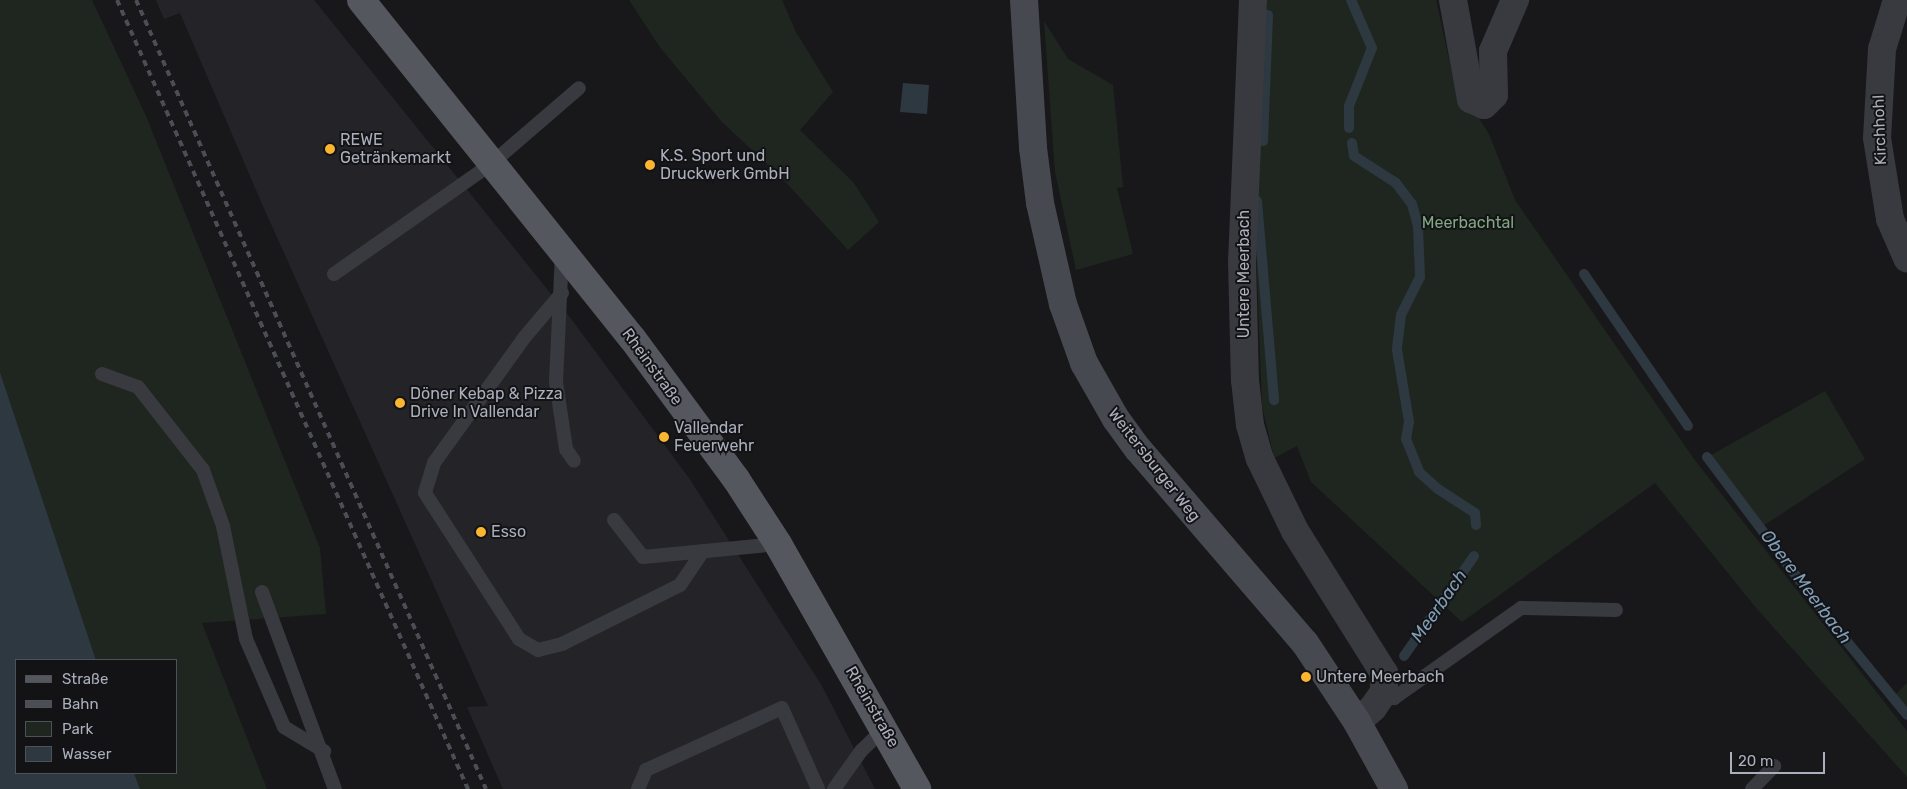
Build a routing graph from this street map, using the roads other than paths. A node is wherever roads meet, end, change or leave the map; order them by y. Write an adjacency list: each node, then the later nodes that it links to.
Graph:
1 (361, 0): 8 (main road, Rheinstraße)
2 (1024, 0): 21 (street, Weitersburger Weg)
3 (1253, 0): 20 (street, Untere Meerbach)
4 (1452, 0): 5 (street)
5 (1515, 0)
6 (1897, 0): 10 (street, Kirchhohl)
7 (579, 88): 8 (lane)
8 (491, 164): 9 (main road, Rheinstraße); 11 (lane)
9 (562, 254): 12 (lane); 16 (main road, Rheinstraße)
10 (1907, 258)
11 (334, 274)
12 (562, 293): 14 (lane); 17 (lane)
13 (102, 374): 23 (lane)
14 (574, 461)
15 (614, 520): 17 (lane)
16 (778, 544): 17 (lane); 22 (main road, Rheinstraße)
17 (703, 551)
18 (262, 592): 23 (lane)
19 (1616, 610): 20 (lane)
20 (1384, 692): 21 (street)
21 (1357, 722): 30 (street, Weitersburger Weg)
22 (885, 728): 28 (lane); 29 (main road, Rheinstraße)
23 (324, 751): 25 (lane)
24 (1774, 766): 31 (lane)
25 (335, 789)
26 (638, 789): 27 (lane)
27 (818, 789)
28 (834, 789)
29 (918, 789)
30 (1394, 789)
31 (1752, 789)

